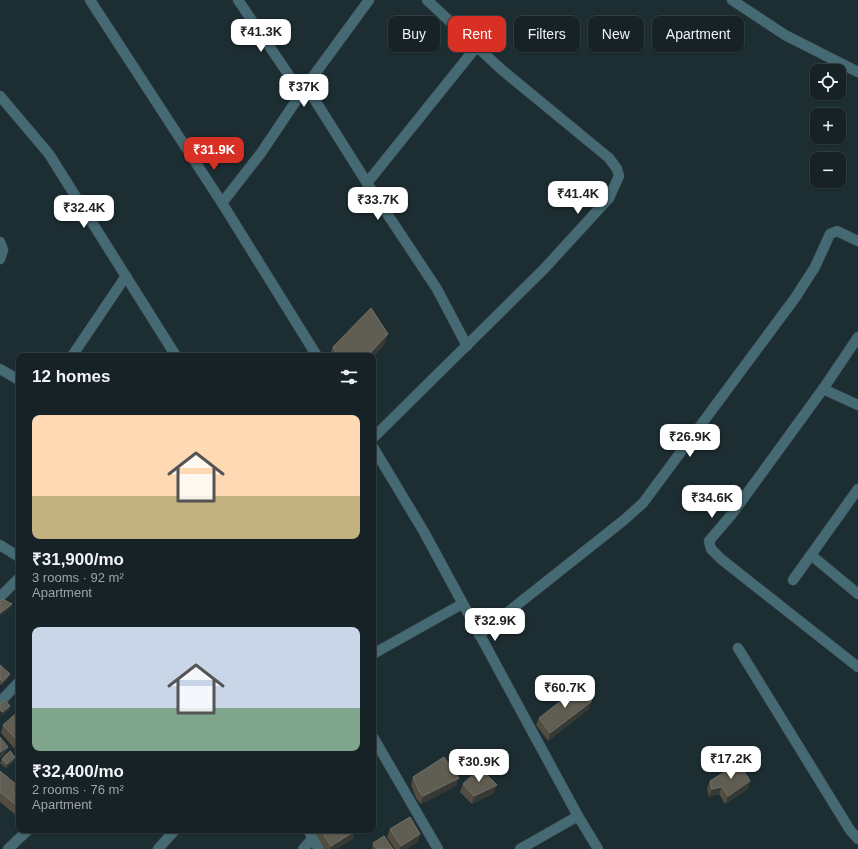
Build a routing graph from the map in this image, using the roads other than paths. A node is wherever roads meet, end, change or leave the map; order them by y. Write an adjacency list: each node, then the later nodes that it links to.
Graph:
1 (90, 0): 13 (street)
2 (238, 0): 10 (street)
3 (369, 0): 10 (street)
4 (427, 0): 6 (street)
5 (732, 0): 9 (street)
6 (448, 19)
7 (472, 52): 12 (street)
8 (483, 52): 19 (street)
9 (858, 72)
10 (304, 89): 12 (street); 13 (street)
11 (0, 96): 17 (street)
12 (367, 183): 19 (street)
13 (222, 203): 22 (street)
14 (858, 240): 38 (street)
15 (0, 242): 16 (street)
16 (0, 260)
17 (126, 276): 20 (street); 21 (street)
18 (858, 337): 25 (street)
19 (467, 346): 27 (street)
20 (74, 353)
21 (174, 353)
22 (315, 353)
23 (0, 369): 24 (street)
24 (16, 378)
25 (823, 389): 26 (street); 41 (street)
26 (858, 406)
27 (376, 435)
28 (376, 452): 37 (street)
29 (858, 489): 32 (street)
30 (0, 545): 31 (street)
31 (16, 555)
32 (811, 555): 33 (street); 35 (street)
33 (793, 580)
34 (16, 581): 36 (street)
35 (858, 594)
36 (0, 597)
37 (462, 604): 38 (street); 40 (street)
38 (479, 635): 45 (street)
39 (738, 648): 49 (street)
40 (376, 652)
41 (858, 667)
42 (16, 685): 43 (street)
43 (0, 702)
44 (376, 742): 54 (street)
45 (578, 816): 55 (street); 56 (street)
46 (25, 833): 50 (street)
47 (172, 833): 51 (street)
48 (311, 834): 52 (street); 53 (street)
49 (858, 839)
50 (8, 849)
51 (158, 849)
52 (303, 849)
53 (319, 849)
54 (438, 849)
55 (520, 849)
56 (598, 849)

